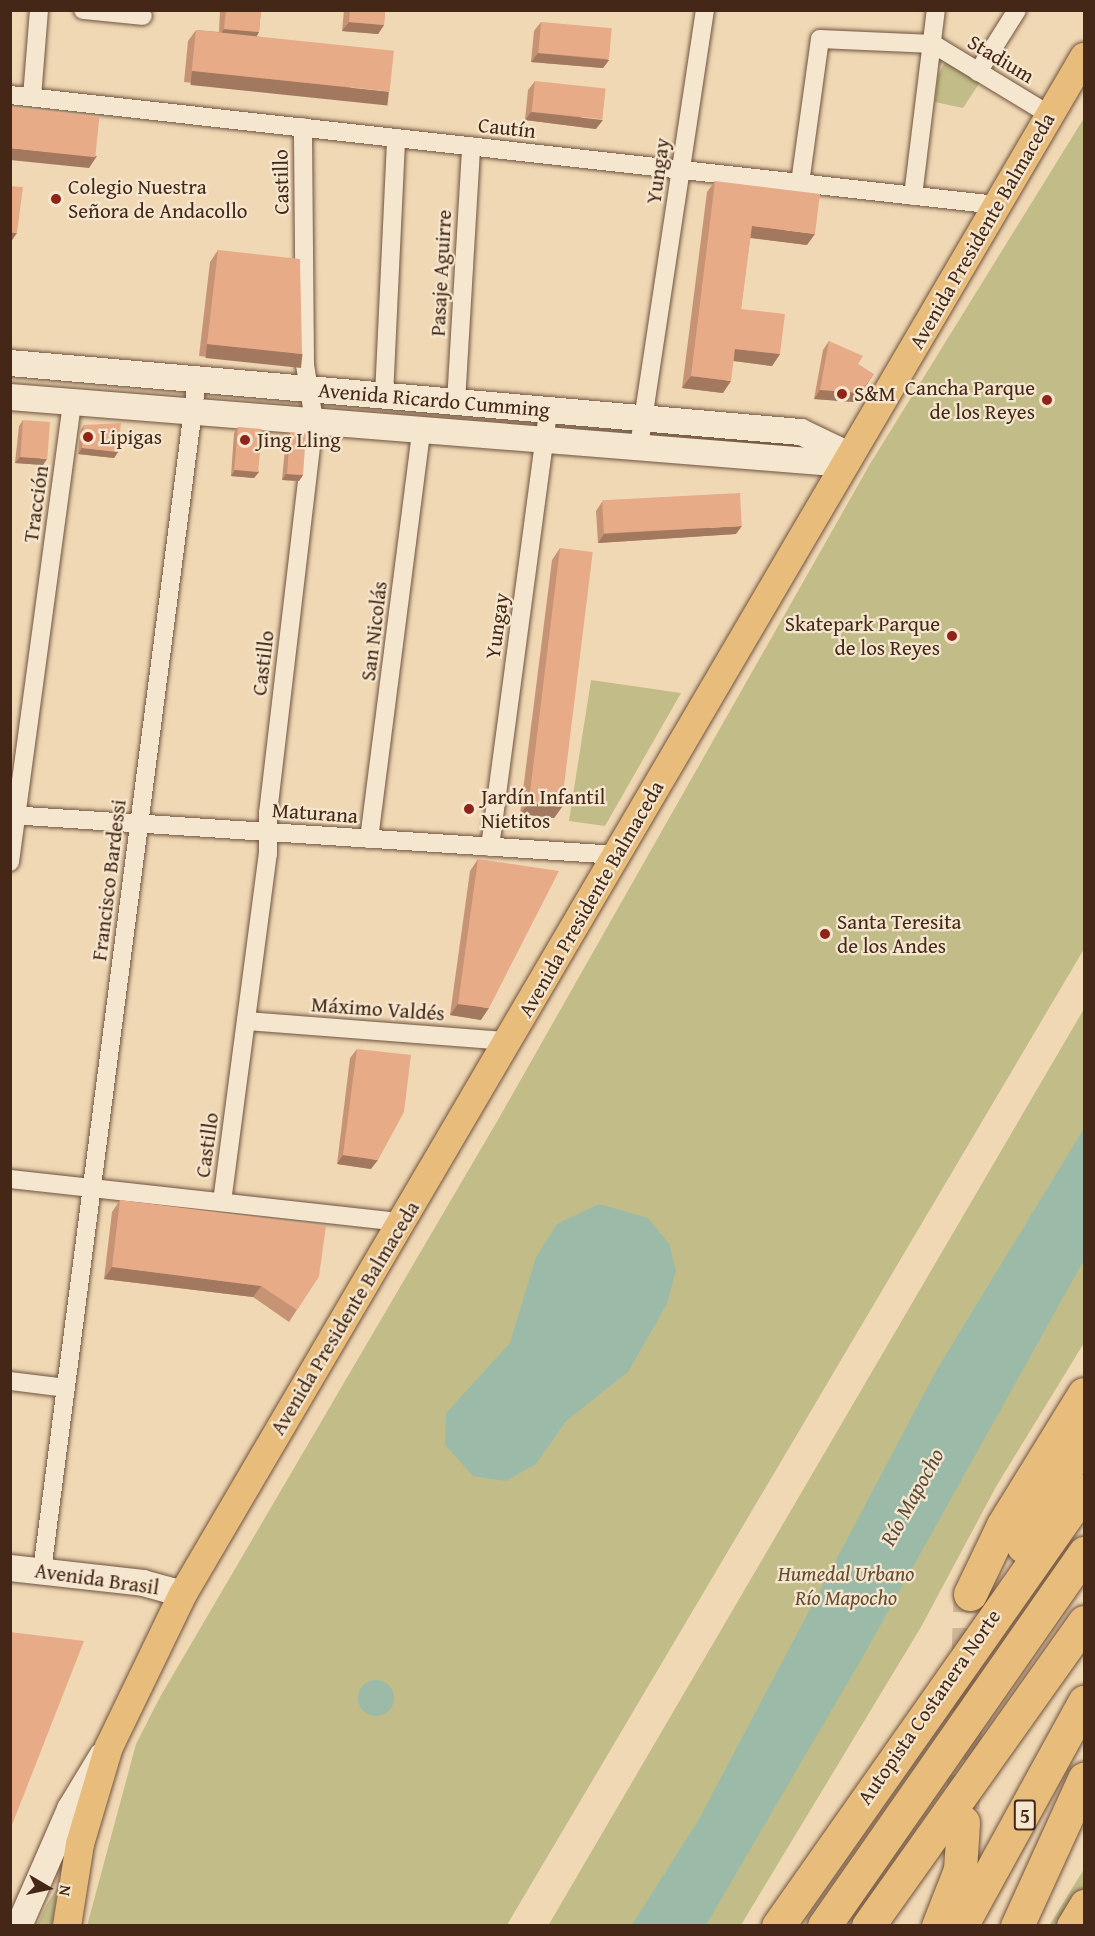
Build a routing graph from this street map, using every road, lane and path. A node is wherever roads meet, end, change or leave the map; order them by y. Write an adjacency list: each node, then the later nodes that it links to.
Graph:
1 (39, 10): 11 (street)
2 (83, 10): 6 (street)
3 (705, 10): 16 (street, Yungay)
4 (936, 10): 7 (street)
5 (1017, 10): 9 (street)
6 (143, 16)
7 (933, 44): 9 (street, Stadium); 17 (street, Stadium); 18 (street)
8 (1084, 57): 12 (main road, Avenida Presidente Balmaceda)
9 (978, 72): 12 (street, Stadium)
10 (10, 95): 11 (street, Cautín)
11 (32, 97): 13 (street, Cautín)
12 (1050, 115): 19 (main road, Avenida Presidente Balmaceda)
13 (303, 128): 14 (street, Cautín); 22 (street, Castillo)
14 (396, 138): 15 (street, Cautín); 23 (street)
15 (471, 146): 16 (street, Cautín); 26 (street, Pasaje Aguirre)
16 (681, 170): 17 (street, Cautín); 29 (street, Yungay)
17 (800, 183): 18 (street, Cautín)
18 (913, 196): 19 (street, Cautín)
19 (998, 205): 34 (main road, Avenida Presidente Balmaceda)
20 (10, 363): 21 (main road, Avenida Ricardo Cumming)
21 (197, 379): 22 (main road, Avenida Ricardo Cumming); 28 (street, Francisco Bardessi)
22 (306, 389): 23 (main road, Avenida Ricardo Cumming); 30 (street, Castillo)
23 (384, 396): 26 (main road, Avenida Ricardo Cumming)
24 (10, 397): 25 (main road, Avenida Ricardo Cumming)
25 (72, 402): 28 (main road, Avenida Ricardo Cumming); 35 (street, Tracción)
26 (456, 402): 27 (main road, Avenida Ricardo Cumming)
27 (548, 410): 29 (main road, Avenida Ricardo Cumming); 32 (street, Yungay)
28 (193, 412): 30 (main road, Avenida Ricardo Cumming); 36 (street, Francisco Bardessi)
29 (644, 418): 33 (street, Yungay); 34 (main road, Avenida Ricardo Cumming)
30 (314, 420): 31 (main road, Avenida Ricardo Cumming); 37 (street, Castillo)
31 (422, 428): 32 (main road, Avenida Ricardo Cumming); 38 (street, San Nicolás)
32 (544, 438): 33 (main road, Avenida Ricardo Cumming); 39 (street, Yungay)
33 (639, 446): 34 (main road, Avenida Ricardo Cumming)
34 (849, 460): 40 (main road, Avenida Presidente Balmaceda)
35 (13, 816): 36 (street, Maturana); 41 (street, Tracción)
36 (139, 824): 37 (street, Maturana); 45 (street, Francisco Bardessi)
37 (267, 832): 38 (street, Maturana); 42 (street, Castillo)
38 (369, 839): 39 (street, Maturana)
39 (490, 847): 40 (street, Maturana)
40 (617, 855): 43 (main road, Avenida Presidente Balmaceda)
41 (10, 862)
42 (246, 1021): 43 (street, Máximo Valdés); 46 (street, Castillo)
43 (508, 1041): 47 (main road, Avenida Presidente Balmaceda)
44 (10, 1179): 45 (street)
45 (92, 1188): 46 (street); 49 (street, Francisco Bardessi)
46 (222, 1202): 47 (street)
47 (401, 1222): 56 (main road, Avenida Presidente Balmaceda)
48 (10, 1382): 49 (street)
49 (66, 1388): 55 (street, Francisco Bardessi)
50 (1084, 1394): 57 (highway)
51 (1084, 1437): 59 (highway)
52 (1084, 1491): 59 (highway, Autopista Costanera Norte)
53 (1084, 1553): 68 (highway, Autopista Costanera Norte)
54 (10, 1568): 55 (main road, Avenida Brasil)
55 (42, 1571): 56 (main road, Avenida Brasil)
56 (183, 1594): 61 (main road, Avenida Presidente Balmaceda)
57 (970, 1594)
58 (1084, 1622): 69 (highway)
59 (972, 1644): 67 (highway, Autopista Costanera Norte)
60 (1084, 1702): 72 (highway, 5)
61 (109, 1747): 65 (main road, Avenida Presidente Balmaceda); 66 (main road, Avenida Presidente Balmaceda)
62 (1084, 1779): 73 (highway)
63 (1084, 1822): 73 (highway)
64 (1084, 1904): 74 (main road)
65 (19, 1926)
66 (67, 1926)
67 (778, 1926)
68 (824, 1926)
69 (868, 1926)
70 (916, 1926): 71 (highway)
71 (938, 1926)
72 (961, 1926)
73 (1019, 1926)
74 (1071, 1926)

